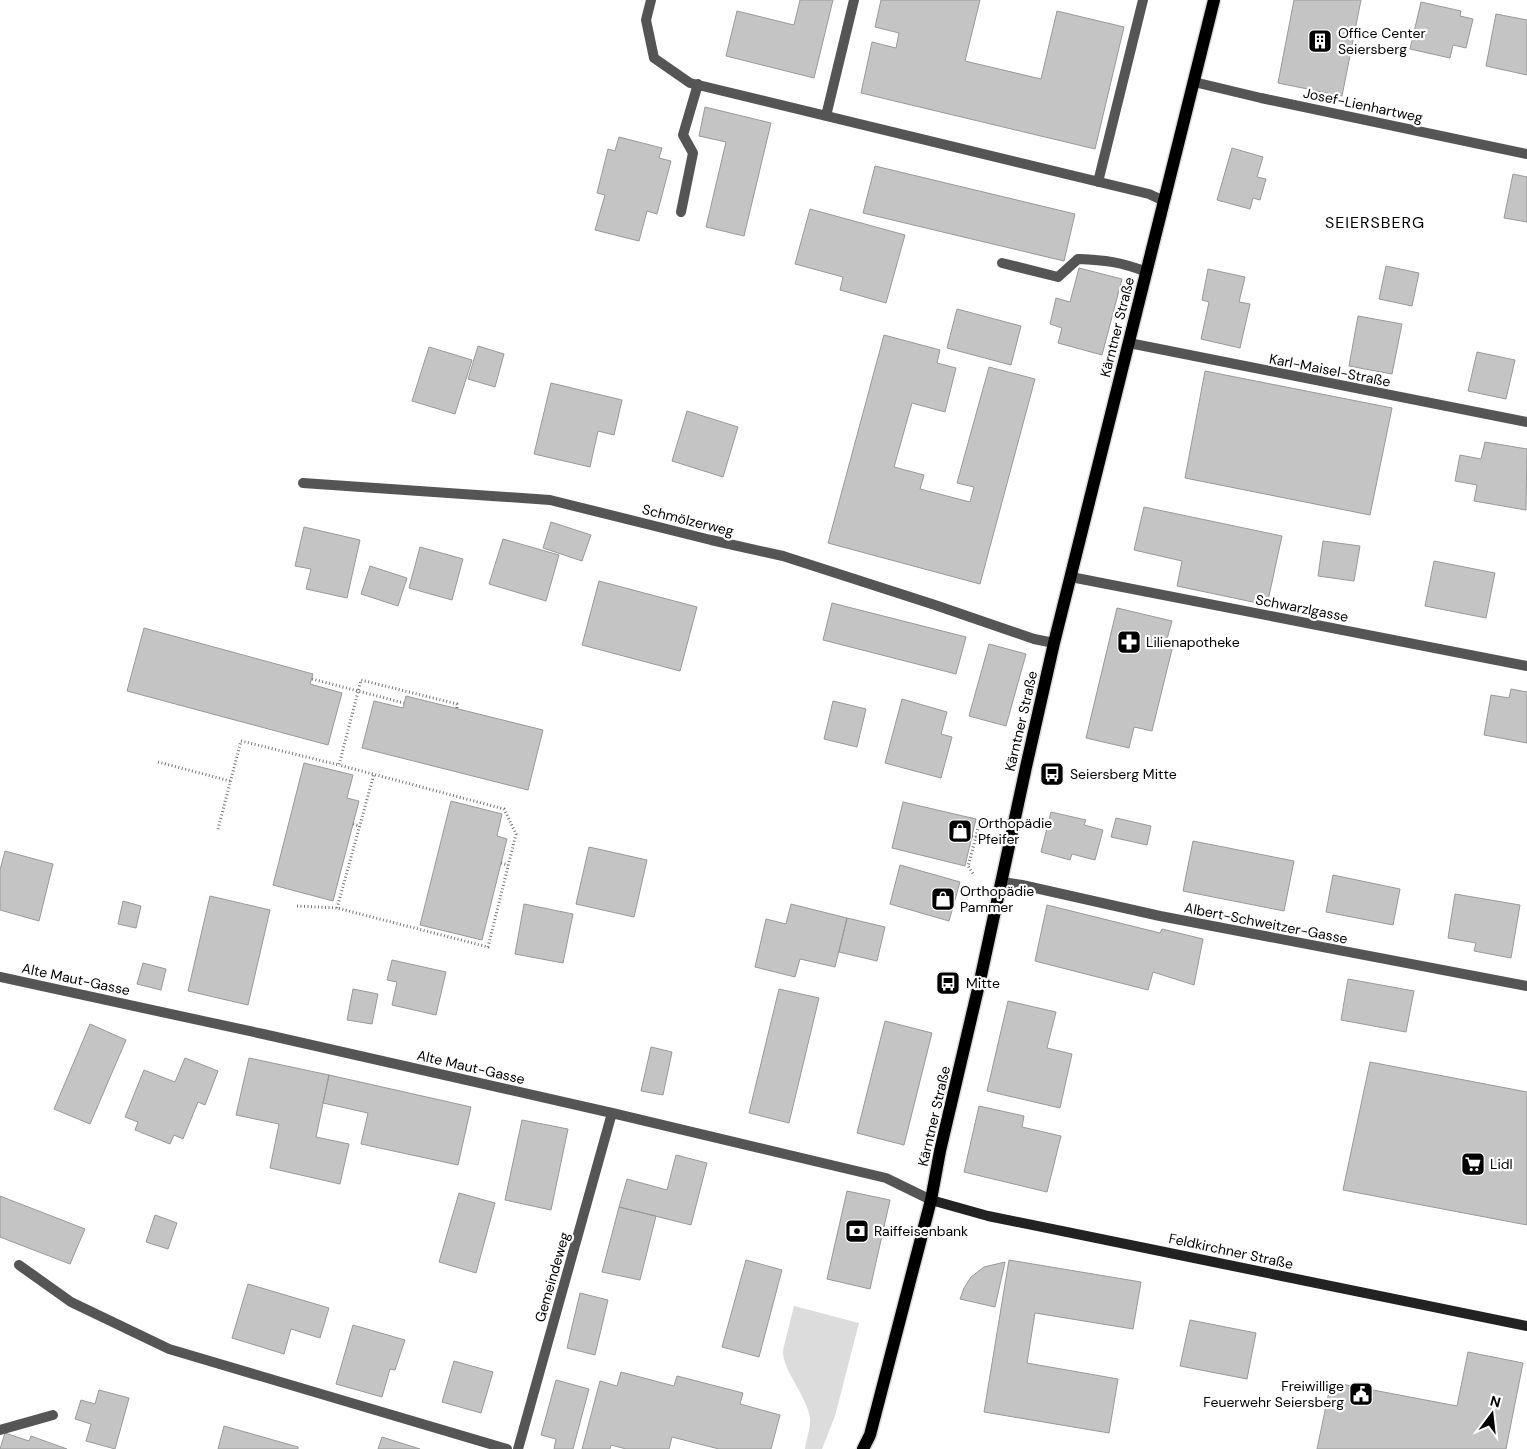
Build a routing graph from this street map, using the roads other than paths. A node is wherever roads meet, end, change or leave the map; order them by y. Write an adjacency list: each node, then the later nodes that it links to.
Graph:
1 (651, 0): 6 (street)
2 (854, 0): 7 (street)
3 (1143, 0): 9 (street)
4 (1214, 0): 5 (main road, Kärntner Straße)
5 (1194, 82): 8 (street, Josef-Lienhartweg); 10 (main road, Kärntner Straße)
6 (698, 84): 7 (street); 11 (street)
7 (826, 116): 9 (street)
8 (1527, 154)
9 (1098, 182): 10 (street)
10 (1164, 201): 13 (main road, Kärntner Straße)
11 (681, 212)
12 (1002, 263): 13 (street)
13 (1146, 272): 14 (main road, Kärntner Straße)
14 (1129, 343): 15 (street, Karl-Maisel-Straße); 17 (main road, Kärntner Straße)
15 (1527, 422)
16 (303, 483): 18 (street, Schmölzerweg)
17 (1071, 577): 18 (main road, Kärntner Straße); 19 (street, Schwarzlgasse)
18 (1054, 643): 20 (main road, Kärntner Straße)
19 (1527, 666)
20 (1002, 882): 22 (street, Albert-Schweitzer-Gasse); 24 (main road, Kärntner Straße)
21 (0, 977): 23 (street, Alte Maut-Gasse)
22 (1527, 986)
23 (612, 1113): 24 (street, Alte Maut-Gasse); 30 (street, Gemeindeweg)
24 (931, 1200): 26 (main road, Feldkirchner Straße); 31 (main road, Kärntner Straße)
25 (19, 1266): 29 (street)
26 (1527, 1326)
27 (53, 1415): 28 (street)
28 (0, 1430)
29 (507, 1449)
30 (518, 1449)
31 (863, 1449)

